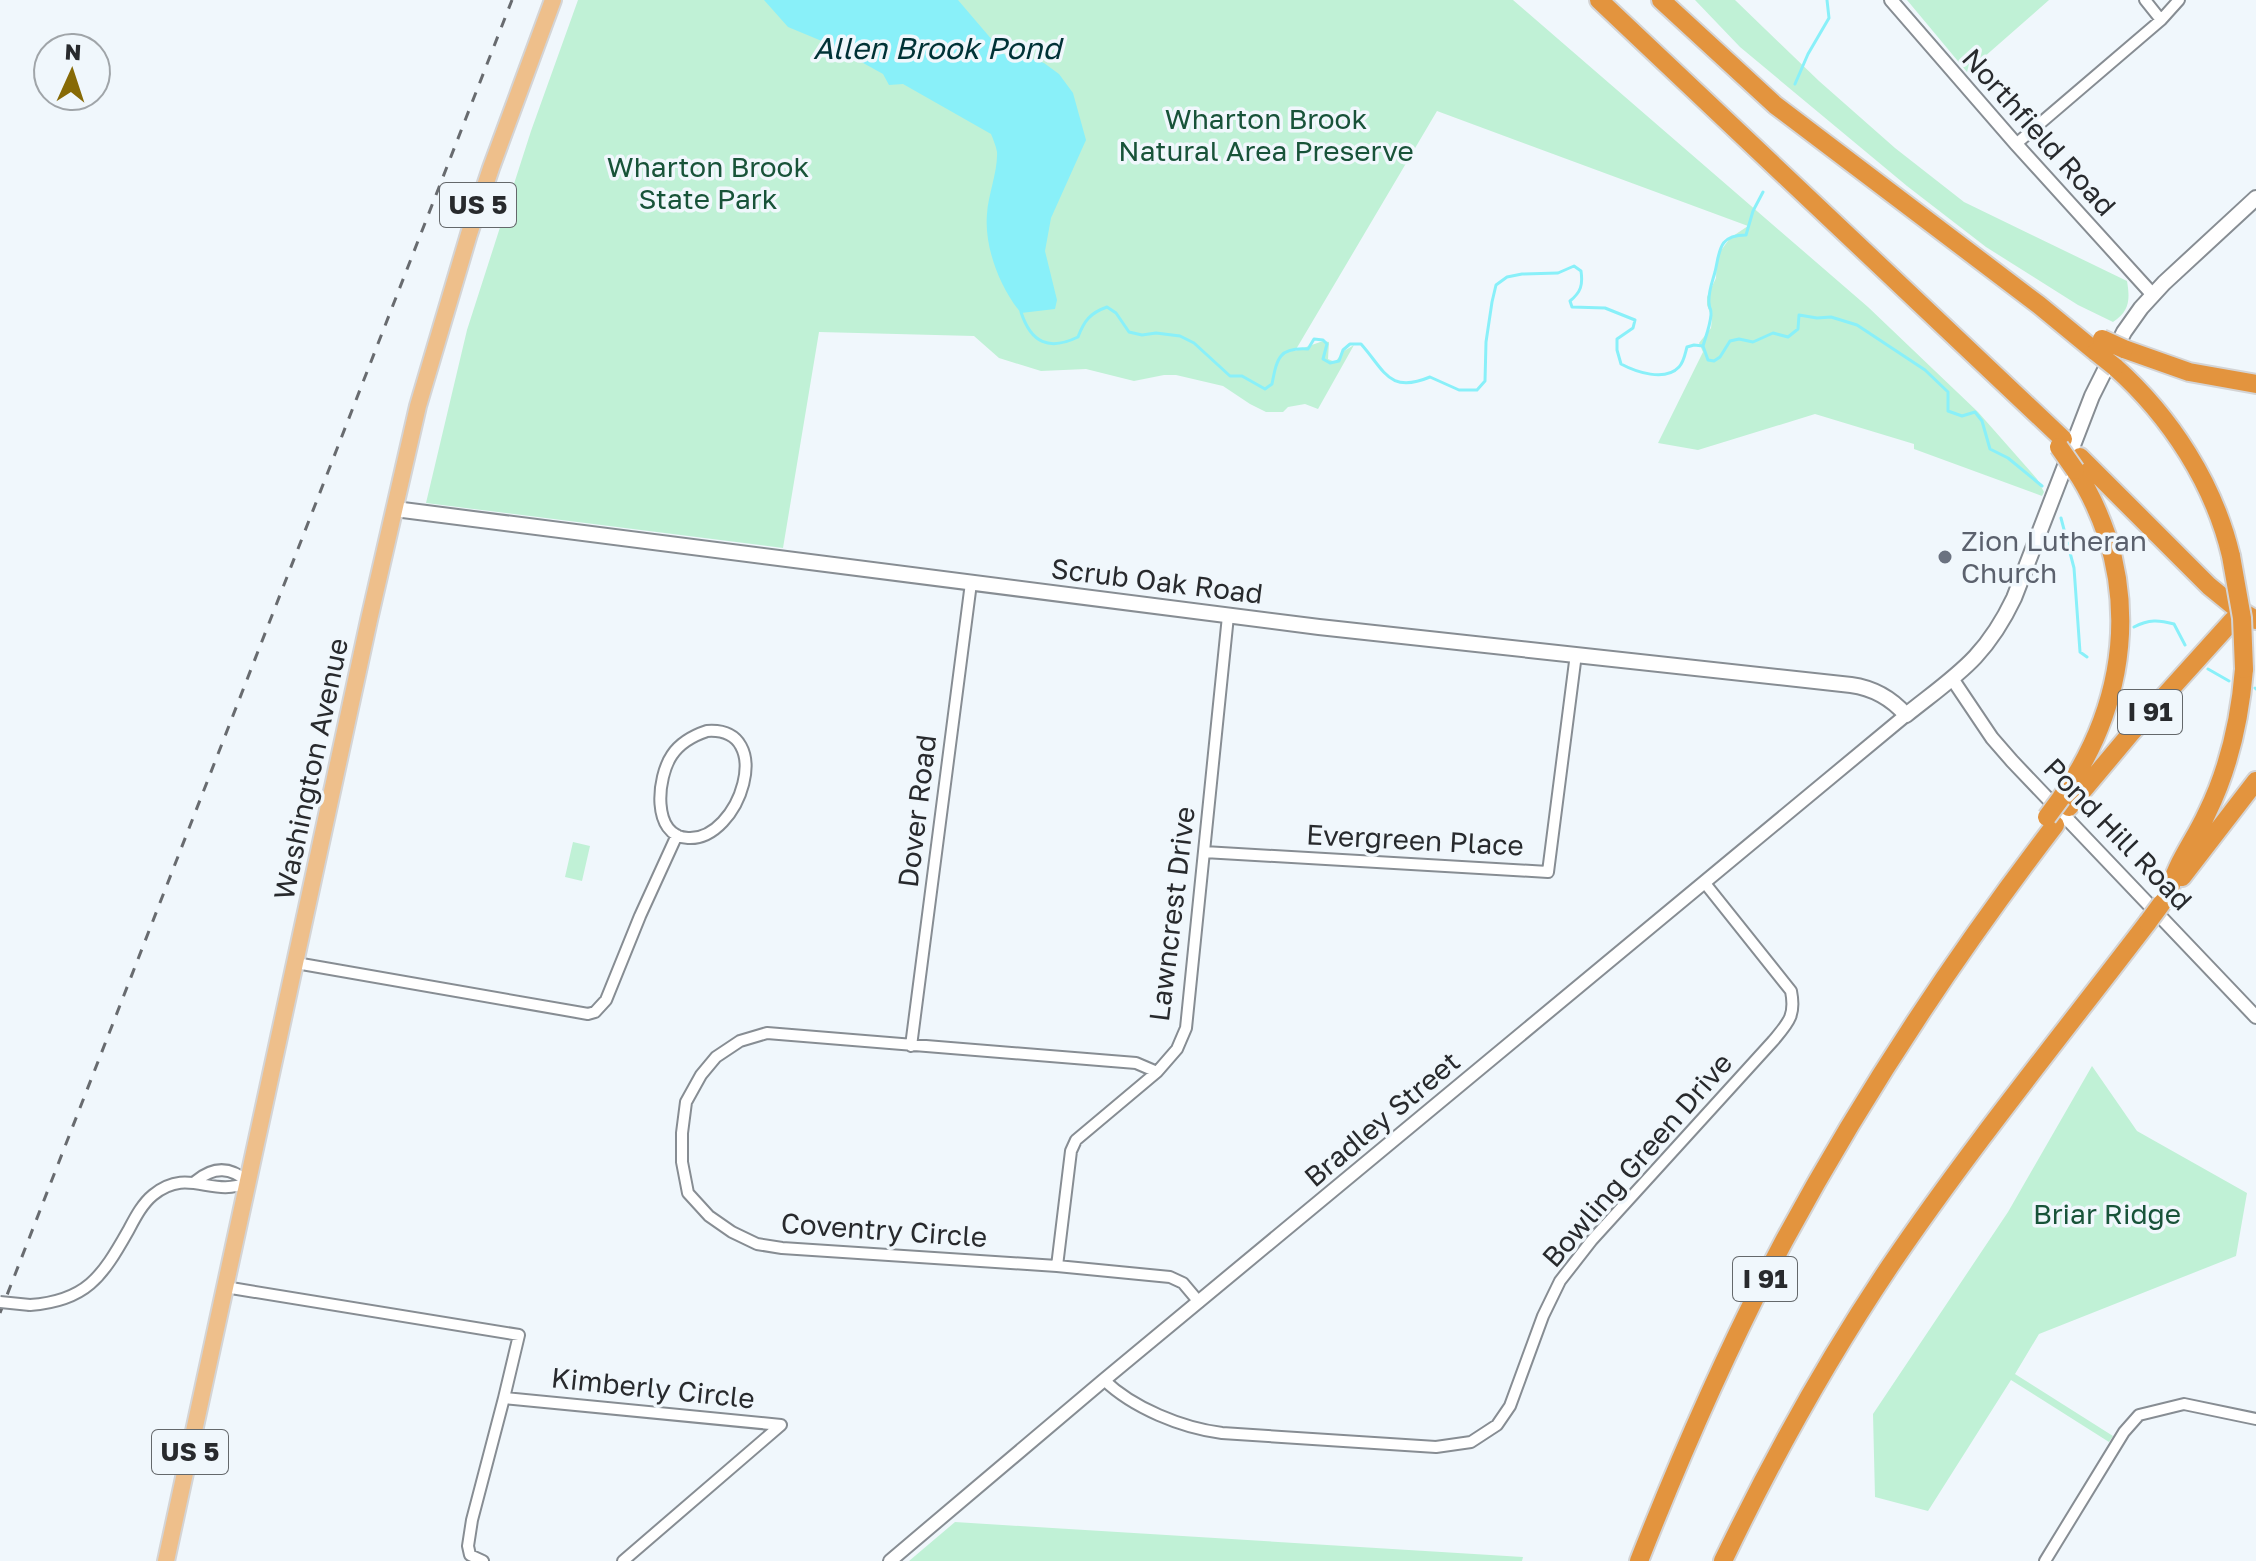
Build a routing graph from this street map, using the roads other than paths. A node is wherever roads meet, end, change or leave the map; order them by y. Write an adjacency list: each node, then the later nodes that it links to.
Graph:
1 (553, 0): 14 (main road, Washington Avenue / US 5)
2 (1599, 0): 13 (highway, bridge)
3 (1661, 0): 11 (highway)
4 (1891, 0): 8 (street, Northfield Road)
5 (2145, 0): 7 (street)
6 (2179, 0): 7 (street)
7 (2161, 20): 8 (street)
8 (2016, 144): 10 (street, Northfield Road)
9 (2256, 198): 10 (main road)
10 (2153, 295): 19 (main road)
11 (2099, 345): 12 (highway, bridge); 26 (highway, bridge)
12 (2256, 384)
13 (2078, 463): 16 (highway); 22 (highway)
14 (395, 509): 15 (main road, Scrub Oak Road); 27 (main road, Washington Avenue / US 5)
15 (971, 583): 17 (main road, Scrub Oak Road); 29 (street, Dover Road)
16 (2254, 607): 22 (highway, I 91, bridge)
17 (1228, 616): 18 (main road, Scrub Oak Road); 24 (street, Lawncrest Drive)
18 (1576, 654): 20 (main road, Scrub Oak Road); 24 (street, Evergreen Place)
19 (1953, 680): 20 (main road); 28 (street, Pond Hill Road)
20 (1906, 715): 25 (street, Bradley Street)
21 (2256, 781): 26 (highway)
22 (2065, 802): 44 (highway, I 91)
23 (677, 835): 23 (street); 27 (street)
24 (1204, 852): 30 (street, Lawncrest Drive)
25 (1704, 882): 36 (street, Bradley Street); 37 (street, Bowling Green Drive)
26 (2165, 900): 45 (highway, bridge)
27 (296, 963): 32 (main road, Washington Avenue / US 5)
28 (2256, 1017)
29 (911, 1046): 30 (street, Coventry Circle); 33 (street, Coventry Circle)
30 (1157, 1072): 33 (street, Lawncrest Drive)
31 (196, 1181): 32 (street); 32 (street); 35 (street, bridge)
32 (248, 1182): 34 (main road, Washington Avenue / US 5)
33 (1057, 1266): 36 (street, Coventry Circle)
34 (225, 1287): 38 (street, Kimberly Circle); 40 (main road, Washington Avenue / US 5)
35 (0, 1302)
36 (1199, 1302): 37 (street, Bradley Street)
37 (1104, 1380): 43 (street, Bradley Street)
38 (504, 1398): 41 (street, Kimberly Circle); 42 (street, Kimberly Circle)
39 (2256, 1419): 46 (street)
40 (166, 1561)
41 (483, 1561)
42 (623, 1561)
43 (890, 1561)
44 (1639, 1561)
45 (1723, 1561)
46 (2045, 1561)

